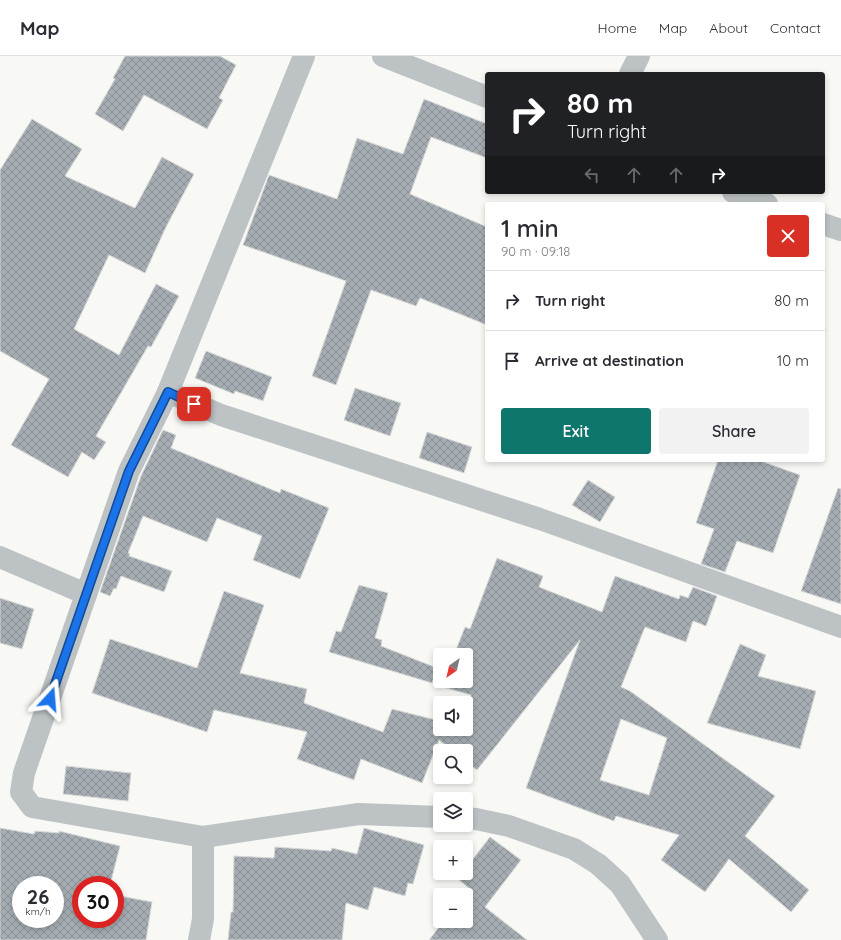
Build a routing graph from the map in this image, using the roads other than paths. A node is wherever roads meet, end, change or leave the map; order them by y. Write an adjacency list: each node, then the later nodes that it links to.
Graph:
1 (304, 56): 10 (street)
2 (383, 56): 5 (street)
3 (639, 56): 4 (street)
4 (631, 72)
5 (485, 96)
6 (739, 194): 7 (street)
7 (761, 202)
8 (825, 225): 9 (street)
9 (841, 230)
10 (168, 392): 12 (street); 13 (street)
11 (0, 557): 12 (street)
12 (86, 594): 16 (street)
13 (841, 627)
14 (433, 817): 16 (street)
15 (473, 819): 17 (street)
16 (203, 837): 18 (street)
17 (654, 939)
18 (199, 940)

